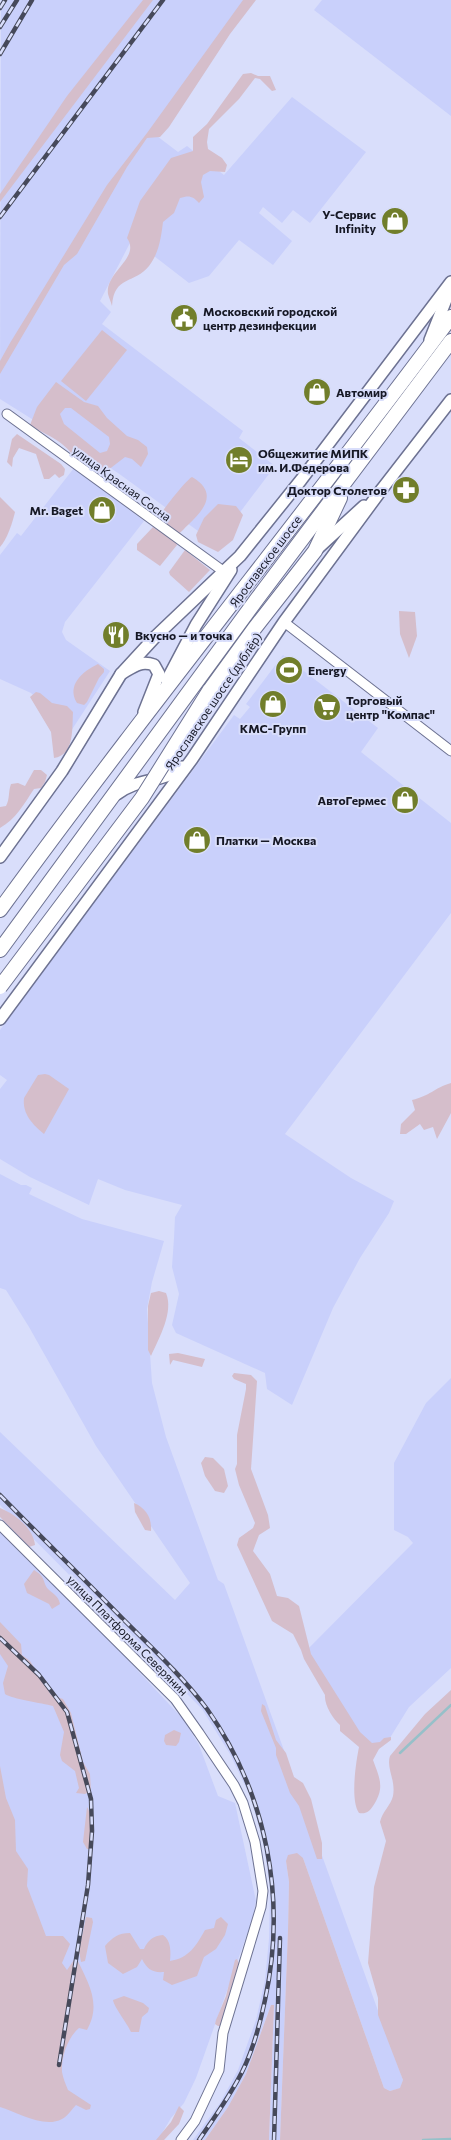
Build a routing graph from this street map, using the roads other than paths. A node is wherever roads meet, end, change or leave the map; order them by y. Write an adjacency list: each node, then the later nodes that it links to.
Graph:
1 (451, 284): 4 (street); 10 (street)
2 (451, 317): 4 (main road, Ярославское шоссе)
3 (451, 341): 7 (main road, Ярославское шоссе)
4 (426, 350): 14 (main road, Ярославское шоссе)
5 (451, 400): 8 (street, Ярославское шоссе (дублёр))
6 (7, 414): 11 (street, улица Красная Сосна)
7 (354, 470): 9 (main road); 18 (main road, Ярославское шоссе)
8 (382, 489): 9 (street); 12 (street, Ярославское шоссе (дублёр))
9 (315, 551): 22 (main road, bridge)
10 (240, 556): 11 (street); 14 (street)
11 (223, 571): 13 (street)
12 (284, 622): 16 (street); 17 (street, Ярославское шоссе (дублёр))
13 (121, 674): 15 (street); 19 (street)
14 (154, 706): 15 (main road, Ярославское шоссе)
15 (138, 725): 20 (main road, Ярославское шоссе)
16 (451, 751)
17 (192, 758): 18 (street); 23 (street, Ярославское шоссе (дублёр))
18 (112, 798): 21 (main road, Ярославское шоссе)
19 (0, 858)
20 (0, 910)
21 (0, 950)
22 (0, 987)
23 (0, 1019)
24 (0, 1525): 25 (street, улица Платформа Северянин)
25 (181, 2140)

